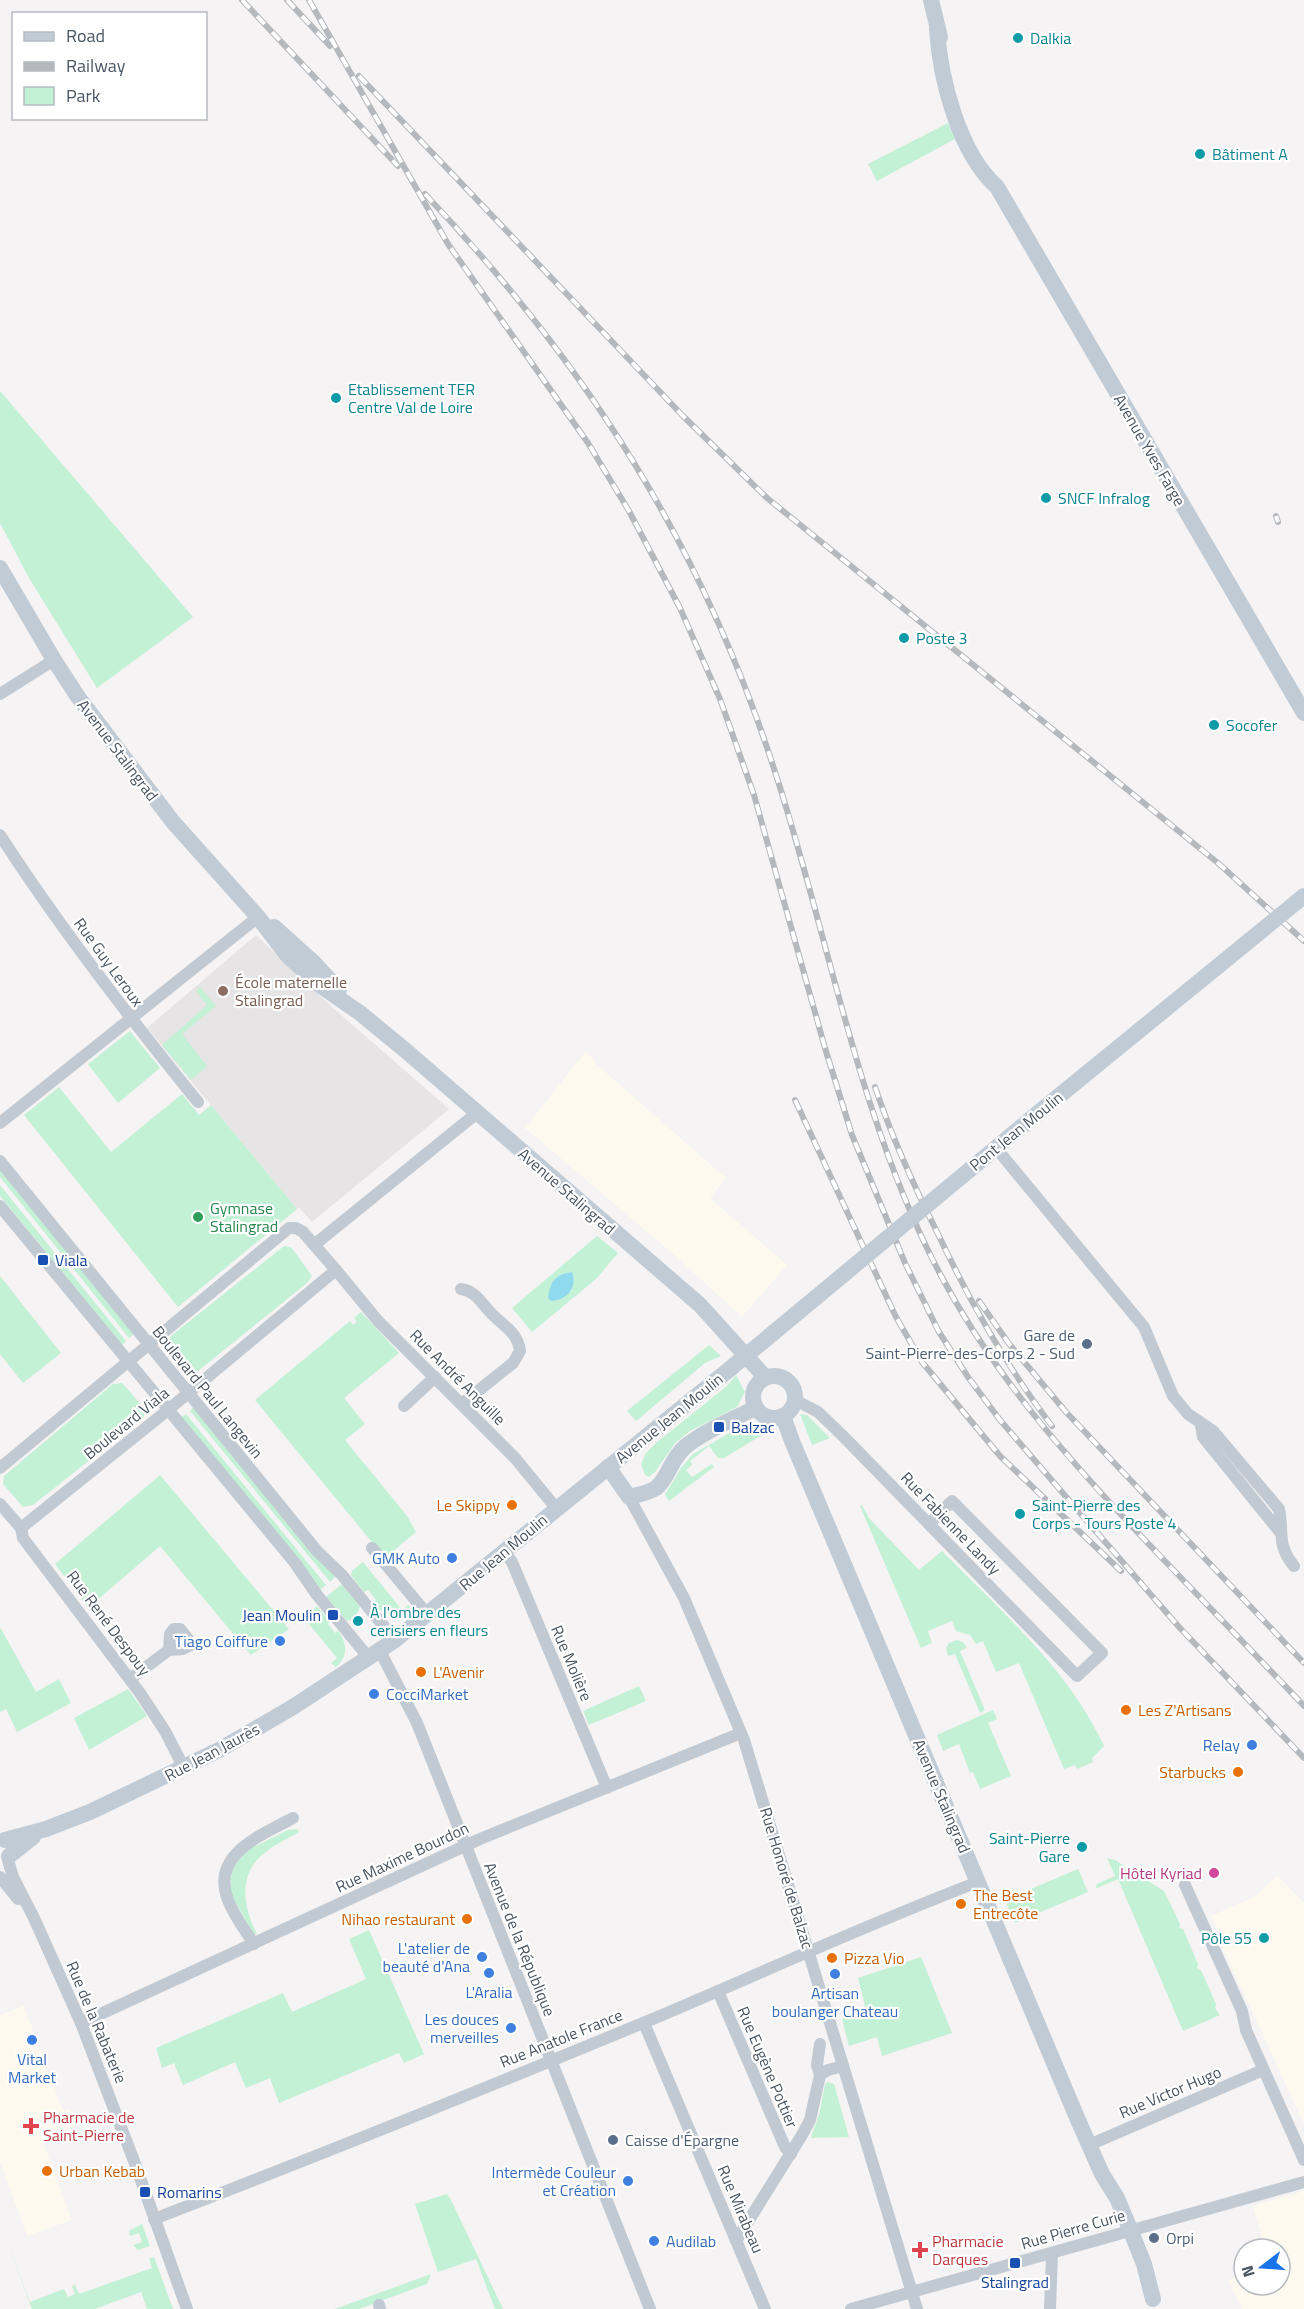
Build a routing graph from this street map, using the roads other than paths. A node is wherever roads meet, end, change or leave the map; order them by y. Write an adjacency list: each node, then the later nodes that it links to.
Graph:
1 (932, 1): 5 (street, Avenue Yves Farge)
2 (0, 568): 3 (street, Avenue Stalingrad)
3 (54, 660): 4 (street); 8 (street, Avenue Stalingrad)
4 (0, 694)
5 (1304, 713)
6 (0, 835): 9 (street, Rue Guy Leroux)
7 (1304, 896): 13 (street, Pont Jean Moulin, bridge)
8 (258, 917): 9 (street); 11 (street, Avenue Stalingrad)
9 (131, 1020): 10 (street, Rue Guy Leroux); 12 (street)
10 (198, 1102)
11 (477, 1113): 16 (street); 23 (street, Avenue Stalingrad)
12 (0, 1123)
13 (996, 1148): 21 (street, Pont Jean Moulin, bridge); 40 (street)
14 (0, 1161): 19 (street, Boulevard Paul Langevin)
15 (0, 1206): 20 (street)
16 (314, 1245): 17 (street); 19 (street)
17 (336, 1270): 22 (street, Rue André Anguille); 24 (street, Boulevard Viala)
18 (461, 1289): 26 (street)
19 (148, 1345): 20 (street); 24 (street, Boulevard Paul Langevin)
20 (128, 1362): 29 (street); 32 (street)
21 (730, 1368): 31 (street, Avenue Jean Moulin)
22 (435, 1377): 26 (street, Rue André Anguille); 27 (street)
23 (765, 1377): 25 (street); 28 (street)
24 (188, 1394): 29 (street, Boulevard Viala); 42 (street, Boulevard Paul Langevin)
25 (795, 1400): 30 (street); 36 (street, Rue Fabienne Landy)
26 (462, 1403): 35 (street, Rue André Anguille)
27 (404, 1406)
28 (756, 1408): 30 (street); 33 (street)
29 (168, 1410): 37 (street, Boulevard Viala); 44 (street)
30 (783, 1416): 53 (street, Avenue Stalingrad)
31 (608, 1467): 33 (street, Rue Honoré de Balzac); 35 (street, Rue Jean Moulin)
32 (0, 1468)
33 (630, 1497): 46 (street, Rue Honoré de Balzac)
34 (0, 1505): 37 (street, Rue René Despouy)
35 (556, 1508): 39 (street, Rue Jean Moulin)
36 (929, 1524): 36 (street, Rue Fabienne Landy)
37 (21, 1528): 45 (street, Rue René Despouy)
38 (372, 1548): 41 (street)
39 (504, 1552): 41 (street, Rue Jean Moulin); 48 (street, Rue Molière)
40 (1294, 1566)
41 (427, 1614): 42 (street, Rue Jean Moulin)
42 (395, 1640): 44 (street, Rue Jean Moulin)
43 (169, 1650): 45 (street)
44 (374, 1654): 47 (street, Rue Jean Jaurès); 50 (street, Avenue de la République)
45 (130, 1679): 47 (street, Rue René Despouy)
46 (741, 1733): 48 (street, Rue Maxime Bourdon); 57 (street, Rue Honoré de Balzac)
47 (184, 1768): 51 (street, Rue Jean Jaurès)
48 (607, 1788): 50 (street, Rue Maxime Bourdon)
49 (293, 1818): 56 (street)
50 (466, 1846): 56 (street, Rue Maxime Bourdon); 62 (street, Avenue de la République)
51 (3, 1847): 55 (street, Rue de la Rabaterie)
52 (0, 1877): 55 (street, Rue de la Rabaterie)
53 (978, 1882): 57 (street, Rue Anatole France); 66 (street, Avenue Stalingrad)
54 (1185, 1885): 64 (street)
55 (34, 1918): 60 (street, Rue de la Rabaterie)
56 (254, 1944): 60 (street, Rue Maxime Bourdon)
57 (809, 1951): 58 (street, Rue Anatole France); 63 (street, Rue Honoré de Balzac)
58 (718, 1991): 59 (street, Rue Anatole France); 67 (street, Rue Eugène Pottier)
59 (644, 2023): 62 (street, Rue Anatole France); 72 (street, Rue Mirabeau)
60 (81, 2024): 70 (street, Rue de la Rabaterie)
61 (819, 2044): 65 (street)
62 (550, 2061): 70 (street, Rue Anatole France); 77 (street, Avenue de la République)
63 (843, 2066): 65 (street); 74 (street, Rue Honoré de Balzac)
64 (1263, 2070): 66 (street, Rue Victor Hugo); 68 (street)
65 (820, 2075): 67 (street)
66 (1089, 2145): 71 (street, Avenue Stalingrad)
67 (791, 2154): 72 (street)
68 (1304, 2160)
69 (1304, 2182): 71 (street, Rue Pierre Curie)
70 (154, 2219): 76 (street, Rue de la Rabaterie)
71 (1125, 2231): 73 (street, Rue Pierre Curie); 75 (street, Avenue Stalingrad)
72 (736, 2241): 78 (street, Rue Mirabeau)
73 (1052, 2253): 74 (street, Rue Pierre Curie); 81 (street)
74 (912, 2292): 79 (street, Rue Pierre Curie); 80 (street, Rue Honoré de Balzac)
75 (1155, 2304)
76 (187, 2309)
77 (650, 2309)
78 (765, 2309)
79 (851, 2309)
80 (917, 2309)
81 (1050, 2309)

